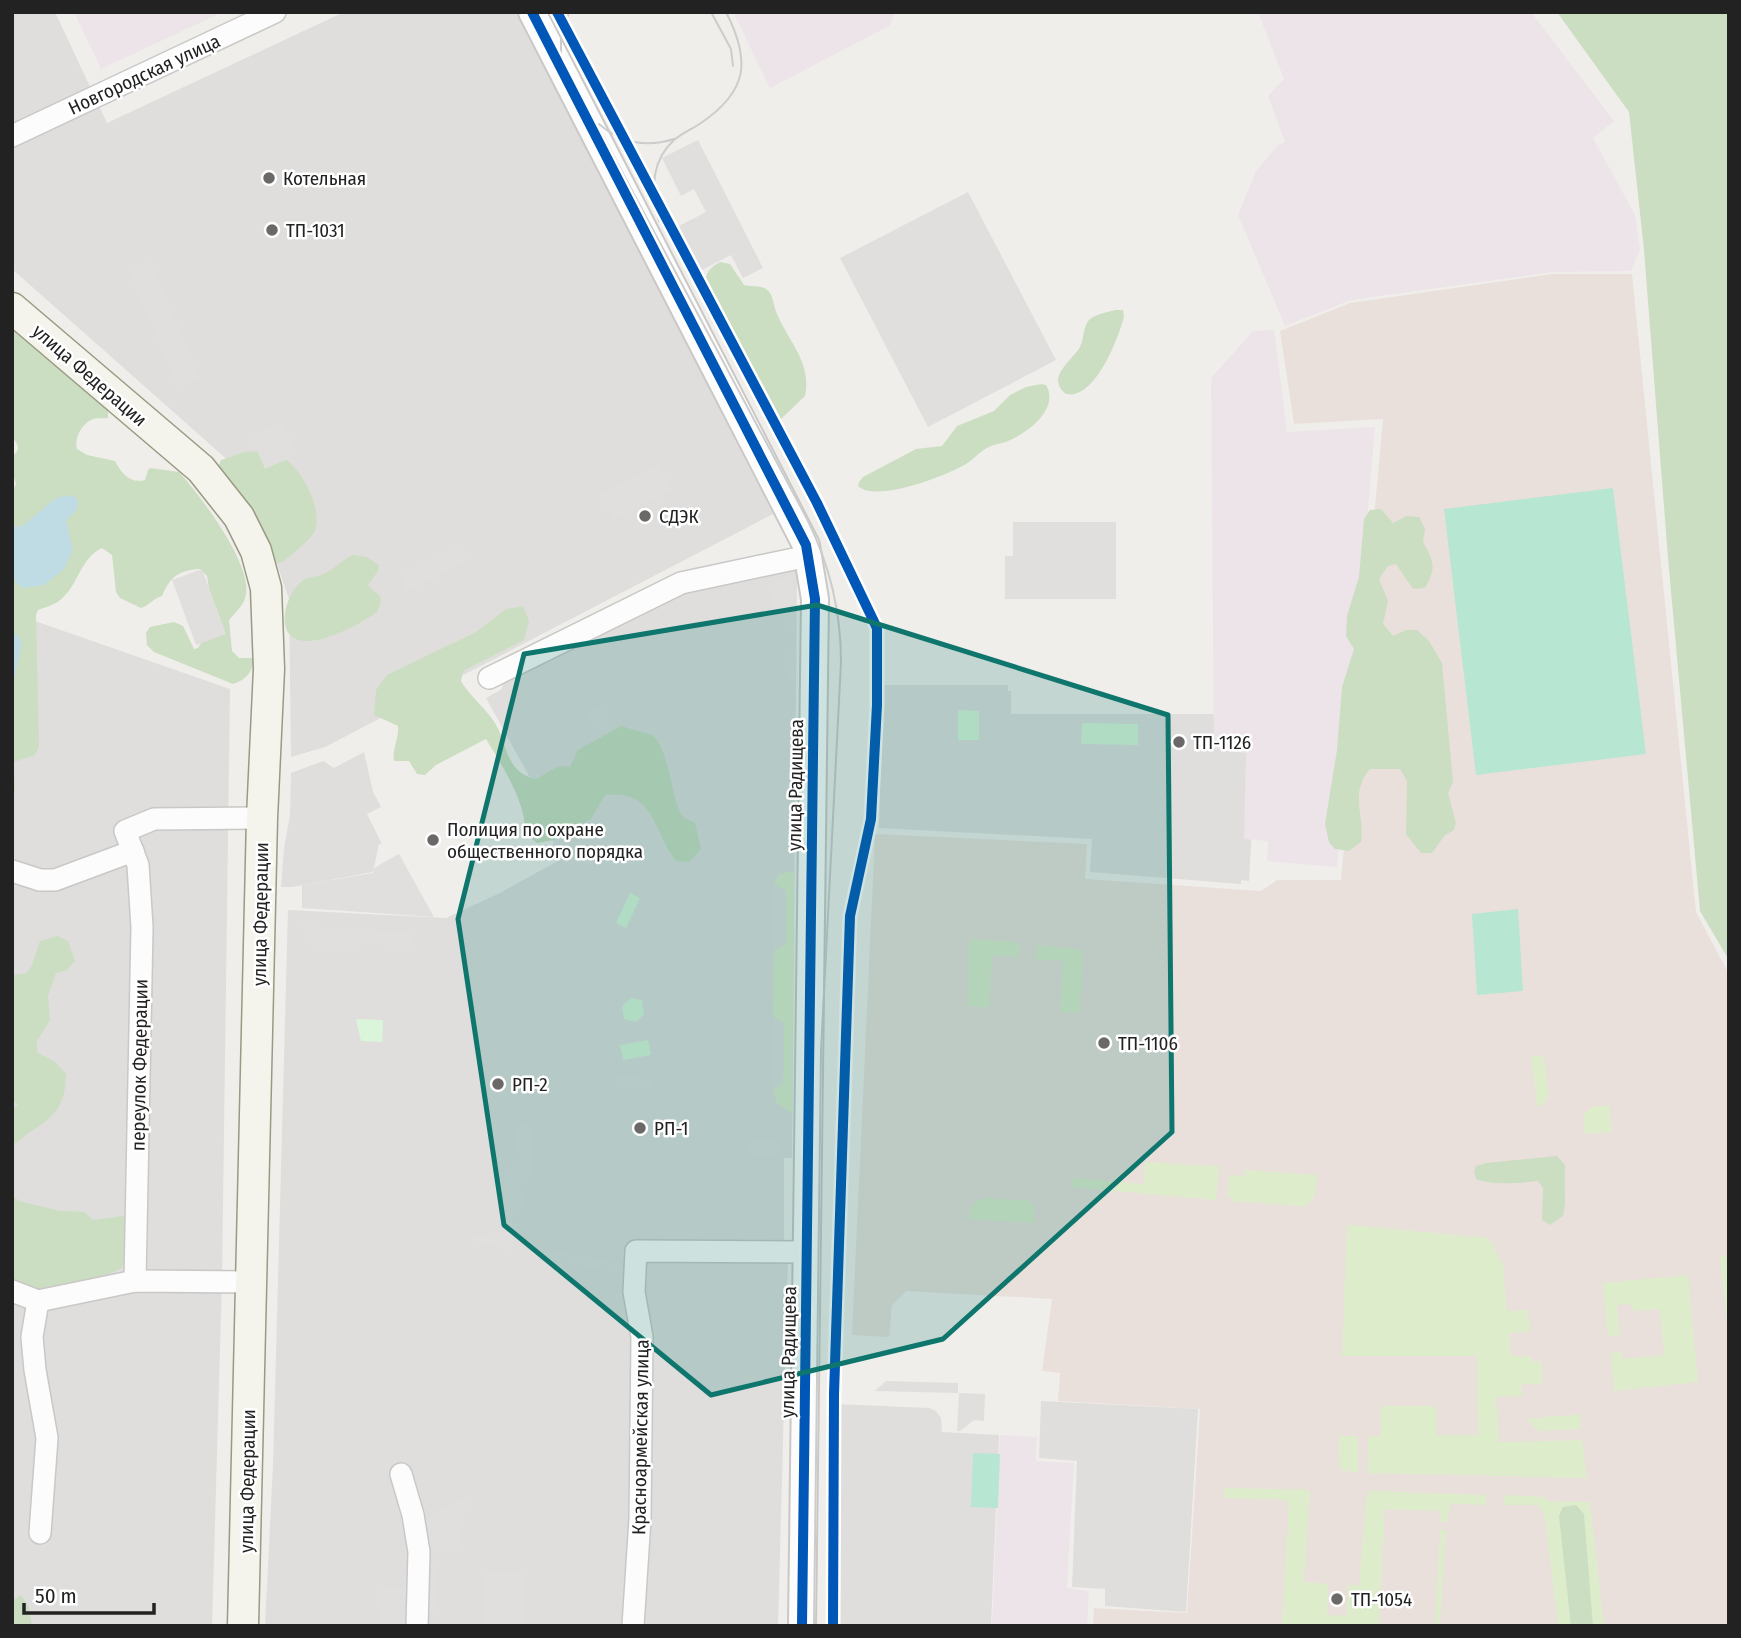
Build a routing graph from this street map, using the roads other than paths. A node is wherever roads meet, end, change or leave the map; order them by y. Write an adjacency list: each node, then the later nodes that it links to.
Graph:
1 (275, 12): 3 (street, Новгородская улица)
2 (532, 12): 5 (street, улица Радищева)
3 (12, 135)
4 (12, 308): 7 (main road, улица Федерации)
5 (808, 556): 6 (street); 10 (street, улица Радищева)
6 (489, 678)
7 (262, 818): 8 (street, переулок Федерации); 12 (main road, улица Федерации)
8 (133, 851): 9 (street); 11 (street, переулок Федерации)
9 (12, 871)
10 (807, 1252): 19 (street, Красноармейская улица); 20 (street, улица Радищева)
11 (135, 1281): 12 (street); 14 (street)
12 (251, 1282): 17 (main road, улица Федерации)
13 (12, 1291): 14 (street)
14 (38, 1301): 16 (street)
15 (401, 1474): 18 (street)
16 (40, 1534)
17 (243, 1626)
18 (416, 1626)
19 (634, 1626)
20 (802, 1626)

